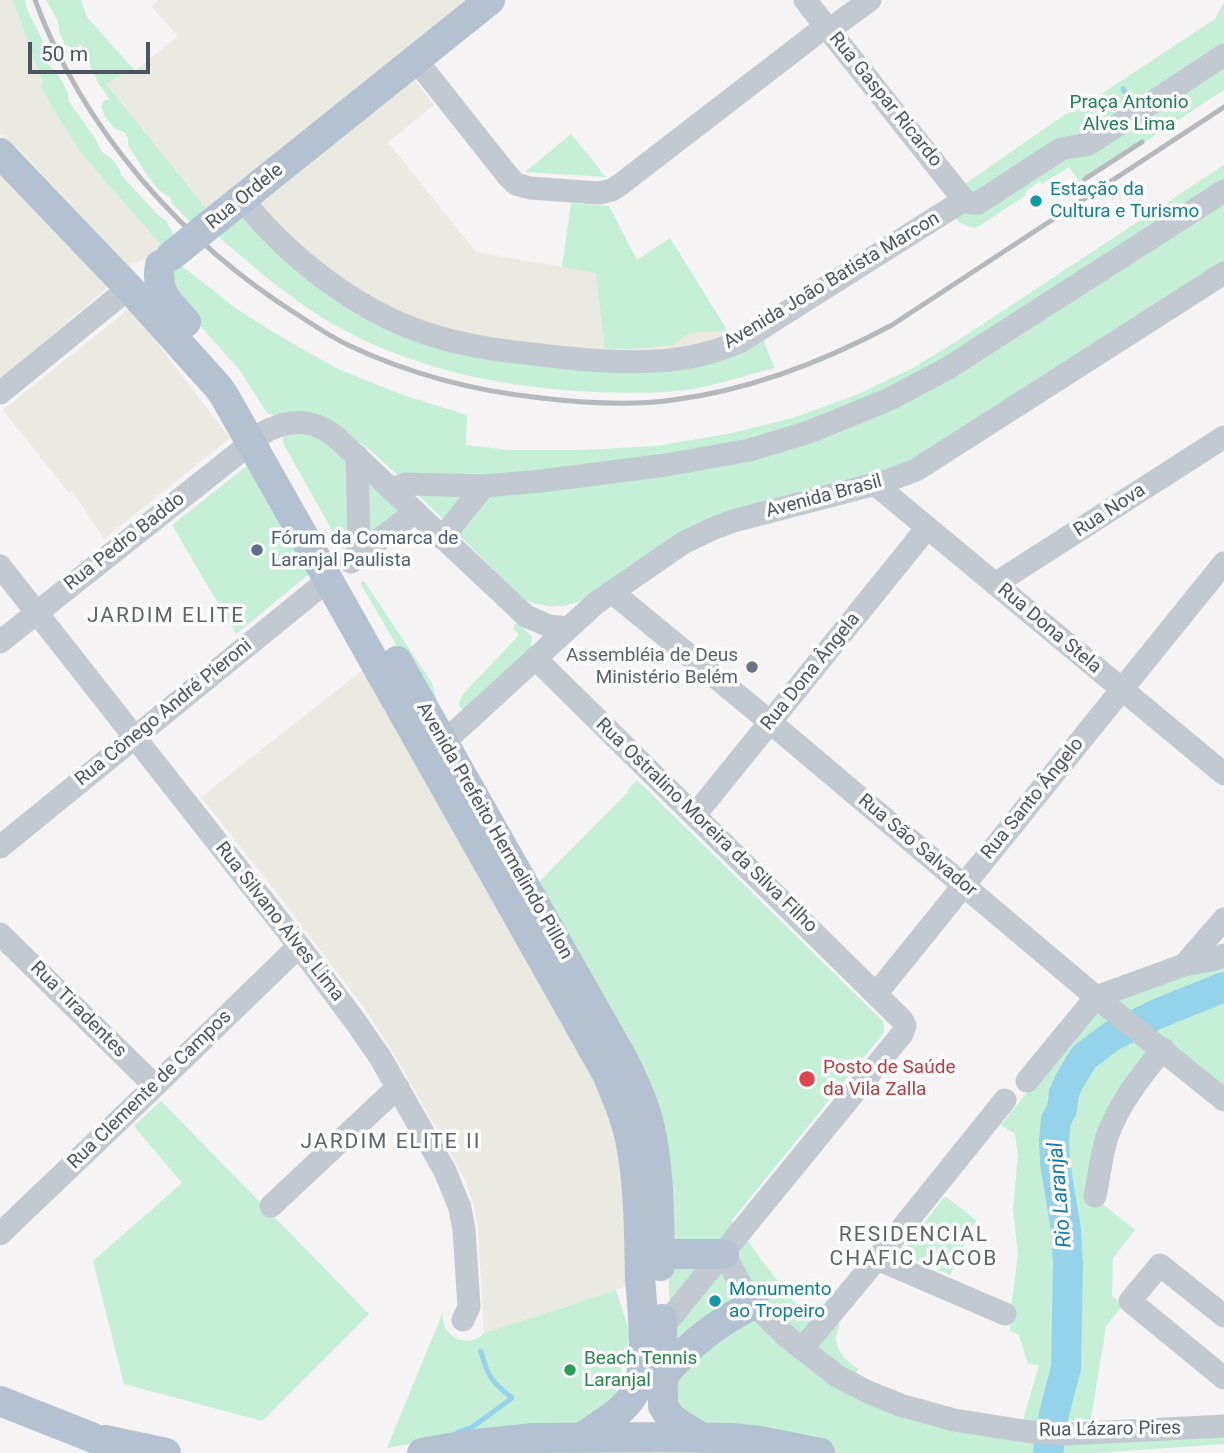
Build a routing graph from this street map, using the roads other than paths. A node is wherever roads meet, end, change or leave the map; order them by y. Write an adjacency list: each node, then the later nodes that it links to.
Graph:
1 (490, 0): 6 (main road, Rua Ordele)
2 (805, 0): 4 (street, Rua Gaspar Ricardo)
3 (870, 0): 4 (street)
4 (827, 28): 6 (street); 10 (street, Rua Gaspar Ricardo)
5 (1224, 55): 10 (street)
6 (416, 60): 9 (main road, Rua Ordele)
7 (0, 153): 13 (main road, Avenida Prefeito Hermelindo Pillon)
8 (1224, 191): 20 (street)
9 (242, 199): 10 (street, Avenida João Batista Marcon); 11 (main road, Rua Ordele, bridge)
10 (964, 200)
11 (165, 260): 13 (main road, Rua Ordele); 14 (main road, Avenida Prefeito Hermelindo Pillon)
12 (1224, 273): 19 (street, Avenida Brasil)
13 (129, 288): 14 (main road, Avenida Prefeito Hermelindo Pillon); 15 (street, Rua Ordele)
14 (227, 382): 16 (main road, Avenida Prefeito Hermelindo Pillon)
15 (0, 393)
16 (258, 437): 18 (street); 27 (main road, Avenida Prefeito Hermelindo Pillon); 30 (street, Rua Pedro Baddo)
17 (1224, 437): 28 (street, Rua Nova)
18 (357, 456): 21 (street); 27 (street)
19 (875, 484): 23 (street, Rua Dona Stela); 29 (street, Avenida Brasil)
20 (484, 486): 21 (street); 24 (street)
21 (391, 489): 22 (street)
22 (415, 512): 24 (street); 27 (street, Rua Cônego André Pieroni)
23 (927, 528): 28 (street, Rua Dona Stela); 35 (street, Rua Dona Ângela)
24 (442, 538): 31 (street)
25 (1224, 563): 34 (street, Rua Santo Ângelo)
26 (0, 566): 30 (street, Rua Silvano Alves Lima)
27 (342, 569): 36 (street, Rua Cônego André Pieroni); 37 (main road, Avenida Prefeito Hermelindo Pillon)
28 (995, 584): 34 (street, Rua Dona Stela)
29 (612, 592): 31 (street, Avenida Brasil); 35 (street, Rua São Salvador)
30 (37, 612): 32 (street, Rua Pedro Baddo); 36 (street, Rua Silvano Alves Lima)
31 (568, 628): 33 (street, Avenida Brasil)
32 (0, 642)
33 (535, 658): 37 (street, Avenida Brasil); 39 (street, Rua Ostralino Moreira da Silva Filho)
34 (1122, 690): 38 (street, Rua Dona Stela); 41 (street, Rua Santo Ângelo)
35 (770, 722): 39 (street, Rua Dona Ângela); 41 (street, Rua São Salvador)
36 (134, 737): 40 (street, Rua Cônego André Pieroni); 44 (street, Rua Silvano Alves Lima)
37 (434, 748): 53 (main road, Avenida Prefeito Hermelindo Pillon)
38 (1224, 774)
39 (695, 815): 47 (street, Rua Ostralino Moreira da Silva Filho)
40 (0, 847)
41 (963, 885): 47 (street, Rua Santo Ângelo); 48 (street, Rua São Salvador)
42 (1224, 919): 46 (street)
43 (0, 934): 51 (street, Rua Tiradentes)
44 (299, 946): 51 (street, Rua Clemente de Campos); 52 (street, Rua Silvano Alves Lima)
45 (1224, 955): 46 (street)
46 (1184, 965): 48 (street)
47 (876, 994): 61 (street)
48 (1096, 997): 49 (street, Rua São Salvador); 50 (street)
49 (1155, 1043): 55 (street, Rua São Salvador); 56 (street)
50 (1027, 1081)
51 (155, 1086): 59 (street, Rua Clemente de Campos)
52 (398, 1087): 57 (street); 66 (street, Rua Silvano Alves Lima)
53 (625, 1088): 58 (main road, Avenida Prefeito Hermelindo Pillon); 60 (main road, Avenida Prefeito Hermelindo Pillon)
54 (1005, 1100): 62 (street)
55 (1224, 1100)
56 (1095, 1196)
57 (271, 1206)
58 (659, 1220): 60 (main road, Avenida Prefeito Hermelindo Pillon); 61 (main road)
59 (0, 1234)
60 (650, 1251): 61 (main road); 67 (main road, Avenida Prefeito Hermelindo Pillon); 73 (main road, Avenida Prefeito Hermelindo Pillon)
61 (724, 1254): 63 (street, Rua Lázaro Pires); 67 (street)
62 (877, 1259): 64 (street); 68 (street)
63 (754, 1304): 68 (street, Rua Lázaro Pires); 69 (main road)
64 (1005, 1314)
65 (1224, 1316): 70 (street)
66 (463, 1320)
67 (662, 1328): 69 (main road, Avenida Prefeito Hermelindo Pillon)
68 (802, 1349): 72 (street, Rua Lázaro Pires)
69 (663, 1376): 74 (main road, Avenida Prefeito Hermelindo Pillon)
70 (1224, 1378)
71 (0, 1401): 75 (main road)
72 (1224, 1426)
73 (582, 1437): 74 (main road); 76 (main road)
74 (699, 1437): 80 (main road, Avenida Prefeito Hermelindo Pillon); 81 (main road)
75 (94, 1445): 77 (main road); 78 (main road)
76 (477, 1448): 79 (main road)
77 (125, 1453)
78 (166, 1453)
79 (422, 1453)
80 (727, 1453)
81 (820, 1453)

